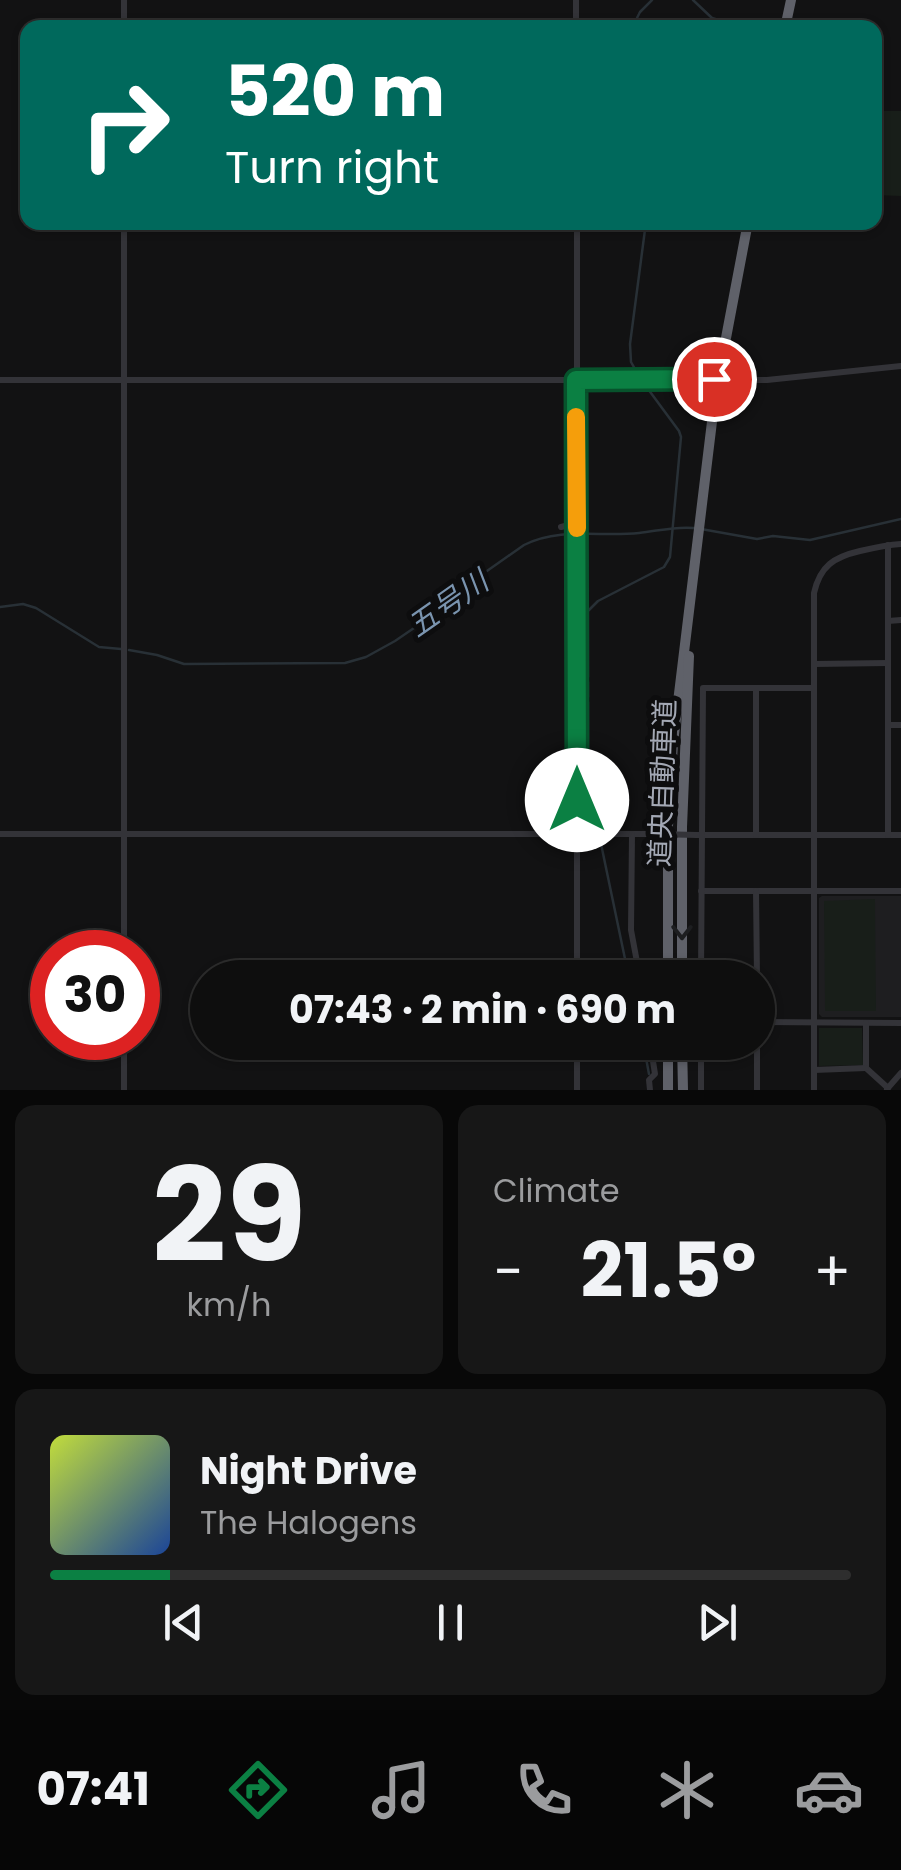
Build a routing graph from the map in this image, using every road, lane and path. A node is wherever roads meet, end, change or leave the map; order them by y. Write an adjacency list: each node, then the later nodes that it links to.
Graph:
1 (124, 230): 6 (street)
2 (576, 230): 7 (street)
3 (746, 230): 12 (highway, 道央自動車道, bridge)
4 (901, 366): 7 (street)
5 (0, 380): 6 (street)
6 (124, 380): 7 (street); 22 (street)
7 (576, 380): 8 (street)
8 (577, 516): 9 (street); 23 (street)
9 (561, 527)
10 (901, 544): 11 (street)
11 (888, 545): 14 (street); 16 (street)
12 (692, 590): 37 (highway, 道央自動車道); 38 (highway, 道央自動車道, one-way to 38)
13 (901, 620): 14 (street)
14 (888, 621): 15 (street)
15 (888, 663): 16 (street); 19 (street)
16 (814, 664): 17 (street)
17 (814, 688): 18 (street); 27 (street)
18 (756, 689): 25 (street); 26 (street)
19 (888, 725): 20 (street); 28 (street)
20 (901, 726)
21 (0, 834): 22 (street)
22 (124, 834): 23 (street); 34 (street)
23 (577, 834): 24 (street); 35 (street)
24 (632, 834): 25 (street, bridge); 36 (street)
25 (699, 835): 26 (street); 30 (street)
26 (756, 835): 27 (street)
27 (814, 835): 28 (street); 32 (street)
28 (888, 835): 29 (street)
29 (901, 835)
30 (701, 891): 31 (street); 39 (street)
31 (756, 891): 32 (street); 40 (street)
32 (814, 891): 33 (street); 42 (street)
33 (901, 891)
34 (124, 930)
35 (577, 960)
36 (637, 960)
37 (668, 960)
38 (682, 960)
39 (701, 960)
40 (757, 960)
41 (775, 1022): 42 (street)
42 (814, 1022): 43 (street); 53 (street)
43 (866, 1023): 44 (street); 52 (street)
44 (901, 1023)
45 (124, 1060): 56 (street)
46 (576, 1060): 57 (street)
47 (653, 1060): 58 (street)
48 (668, 1060): 59 (highway)
49 (682, 1060): 60 (highway)
50 (701, 1060): 61 (street)
51 (757, 1060): 62 (street)
52 (866, 1068): 53 (street); 55 (street)
53 (814, 1070): 63 (street)
54 (901, 1073): 55 (street)
55 (887, 1089)
56 (124, 1090)
57 (576, 1090)
58 (650, 1090)
59 (668, 1090)
60 (683, 1090)
61 (701, 1090)
62 (757, 1090)
63 (814, 1090)

